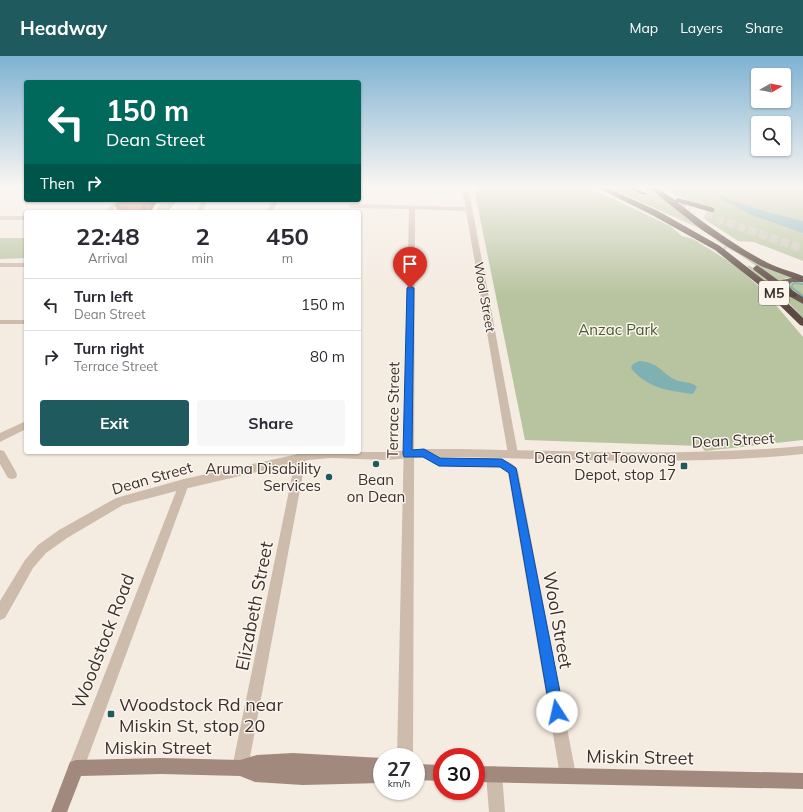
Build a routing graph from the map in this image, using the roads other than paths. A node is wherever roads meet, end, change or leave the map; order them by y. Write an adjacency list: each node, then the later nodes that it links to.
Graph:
1 (412, 223): 20 (street, Terrace Street)
2 (473, 223): 21 (street, Wool Street)
3 (680, 223): 5 (highway)
4 (698, 223): 5 (highway, M5)
5 (726, 247): 8 (highway); 9 (highway, M5); 10 (highway); 14 (highway, M5)
6 (0, 265): 7 (street)
7 (24, 265)
8 (803, 272)
9 (803, 280): 10 (highway)
10 (793, 295): 11 (highway)
11 (803, 301)
12 (24, 321): 13 (street)
13 (0, 322)
14 (803, 323)
15 (24, 426): 16 (street)
16 (0, 438)
17 (803, 450): 21 (street, Dean Street)
18 (424, 453): 20 (street, Dean Street); 21 (street, Dean Street); 32 (street, Wool Street)
19 (0, 454): 23 (street)
20 (408, 454): 22 (street, Dean Street); 26 (street, Terrace Street)
21 (513, 454)
22 (302, 455): 24 (street, Dean Street); 29 (street, Elizabeth Street)
23 (12, 475)
24 (184, 484): 25 (street, Dean Street); 28 (street, Woodstock Road)
25 (0, 613)
26 (405, 748)
27 (373, 765): 29 (main road, Miskin Street)
28 (76, 768): 29 (main road, Miskin Street); 35 (main road, Woodstock Road)
29 (240, 768): 33 (main road, Miskin Street)
30 (485, 774): 31 (main road, Miskin Street)
31 (494, 774): 32 (main road, Miskin Street); 36 (street)
32 (568, 775): 34 (main road, Miskin Street)
33 (373, 776)
34 (803, 781)
35 (59, 812)
36 (497, 812)

